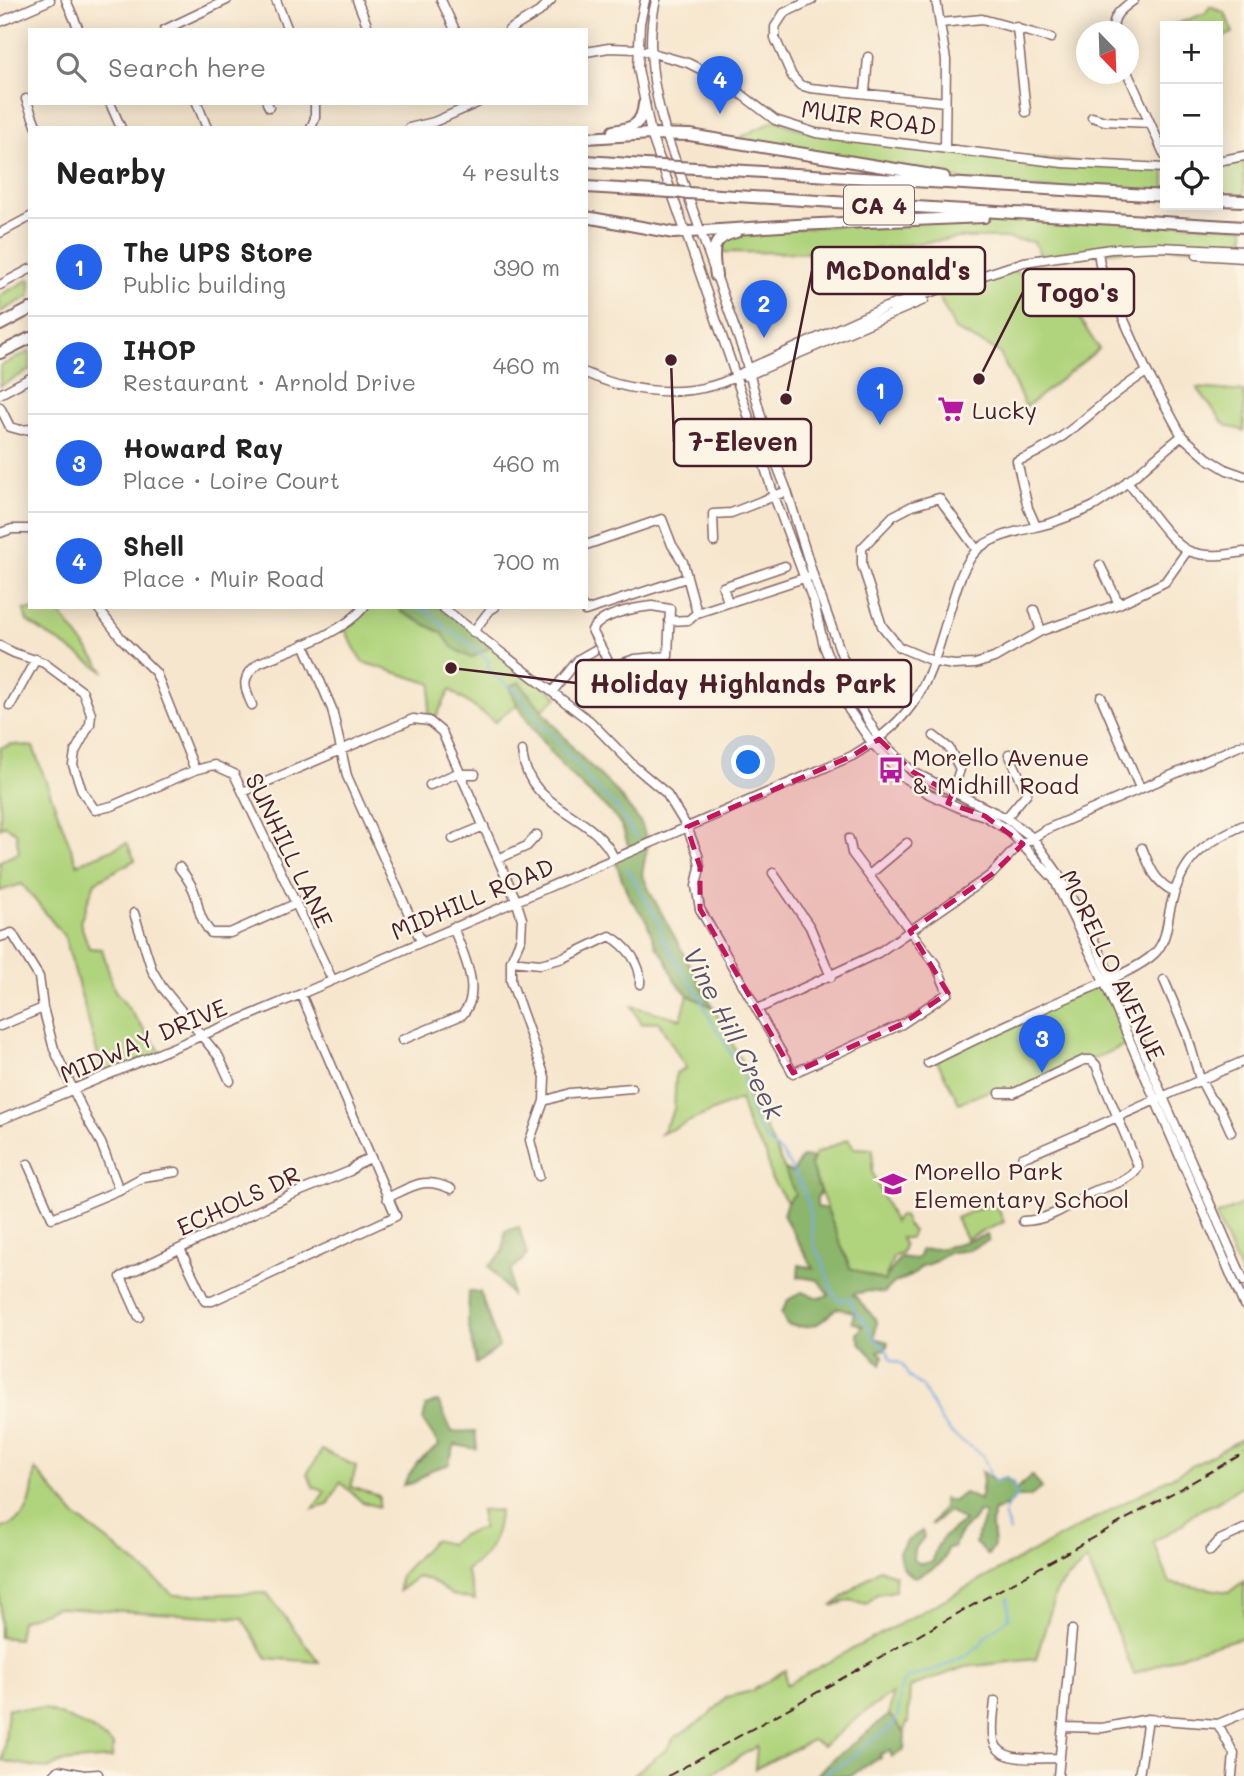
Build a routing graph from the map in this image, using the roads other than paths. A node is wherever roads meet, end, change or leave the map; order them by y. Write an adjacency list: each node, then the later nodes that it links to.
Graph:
1 (50, 0): 14 (street)
2 (66, 0): 17 (street)
3 (227, 0): 18 (street)
4 (276, 0): 19 (street)
5 (357, 0): 20 (street)
6 (440, 0): 21 (street)
7 (551, 0): 22 (street)
8 (645, 0): 24 (street, MORELLO AVENUE)
9 (656, 0): 26 (street, MORELLO AVENUE)
10 (813, 0): 29 (street)
11 (936, 0): 15 (street)
12 (1133, 0): 13 (street)
13 (1115, 21)
14 (0, 22)
15 (940, 23): 16 (street); 31 (street)
16 (1017, 27): 23 (street); 39 (street)
17 (78, 28)
18 (168, 28)
19 (287, 28)
20 (368, 28)
21 (454, 28)
22 (512, 28)
23 (1051, 38)
24 (638, 49): 25 (street, MUIR ROAD); 26 (street, MUIR ROAD); 33 (street, MORELLO AVENUE)
25 (588, 52)
26 (650, 52): 48 (street, MORELLO AVENUE); 50 (street, MUIR ROAD)
27 (868, 57): 29 (street)
28 (1133, 84): 41 (street)
29 (865, 92): 31 (street)
30 (26, 99): 32 (street)
31 (945, 102): 50 (street)
32 (28, 104)
33 (644, 104): 47 (street, MORELLO AVENUE); 49 (highway)
34 (28, 105): 42 (street)
35 (111, 105): 43 (street)
36 (198, 105): 44 (street)
37 (315, 105): 45 (street)
38 (472, 105): 46 (street)
39 (1026, 112)
40 (1092, 117): 41 (street)
41 (1150, 122): 51 (street)
42 (36, 126)
43 (120, 126)
44 (206, 126)
45 (312, 126)
46 (417, 126)
47 (651, 134): 48 (highway); 49 (highway); 67 (street, MORELLO AVENUE)
48 (666, 134): 56 (highway); 66 (street, MORELLO AVENUE)
49 (589, 138)
50 (945, 147): 55 (street, MUIR ROAD)
51 (1161, 147)
52 (1244, 156): 53 (street)
53 (1223, 160)
54 (588, 161): 56 (highway, CA 4, bridge)
55 (1160, 168)
56 (998, 186): 58 (highway, CA 4)
57 (588, 187): 61 (highway, CA 4, bridge)
58 (1160, 196)
59 (1223, 200): 60 (highway)
60 (1244, 201)
61 (1054, 215): 64 (highway, CA 4); 65 (highway)
62 (588, 217): 67 (highway)
63 (28, 218): 68 (street)
64 (1244, 227)
65 (750, 228): 66 (highway); 73 (highway)
66 (700, 230): 67 (highway); 73 (street, MORELLO AVENUE)
67 (685, 232): 82 (street, MORELLO AVENUE)
68 (0, 233)
69 (1244, 251): 70 (street)
70 (1098, 253): 71 (street); 79 (street); 80 (street)
71 (1244, 258)
72 (28, 270): 74 (street)
73 (716, 275): 79 (street, MORELLO AVENUE)
74 (0, 285)
75 (28, 310): 76 (highway)
76 (0, 325)
77 (28, 339): 78 (highway)
78 (0, 354)
79 (748, 372): 82 (street); 90 (street, MORELLO AVENUE)
80 (1147, 372): 87 (street); 92 (street)
81 (588, 374): 82 (street)
82 (736, 377): 91 (street, MORELLO AVENUE)
83 (28, 379): 84 (street)
84 (0, 394)
85 (0, 407): 86 (street)
86 (28, 429)
87 (1182, 436): 88 (street); 89 (street)
88 (1244, 476)
89 (1128, 481): 92 (street); 98 (street)
90 (787, 491): 91 (street); 103 (street, MORELLO AVENUE)
91 (774, 496): 95 (street); 103 (street, MORELLO AVENUE)
92 (1036, 526): 97 (street)
93 (28, 529): 94 (street)
94 (0, 533)
95 (714, 542)
96 (588, 544): 104 (street)
97 (977, 550): 122 (street, MIDHILL ROAD); 122 (street)
98 (1187, 551): 99 (street); 107 (street)
99 (1244, 552)
100 (1100, 565): 107 (street)
101 (785, 566): 102 (street)
102 (763, 573): 105 (street); 106 (street)
103 (809, 576): 105 (street); 128 (street, MORELLO AVENUE); 128 (street, MORELLO AVENUE)
104 (686, 578): 112 (street); 114 (street)
105 (768, 589): 106 (street)
106 (728, 602): 114 (street)
107 (1119, 604): 116 (street)
108 (99, 609): 133 (street)
109 (362, 609): 118 (street)
110 (444, 609): 117 (street)
111 (492, 609): 117 (street)
112 (584, 609)
113 (1034, 611): 116 (street)
114 (697, 614): 115 (street)
115 (669, 621): 115 (street)
116 (1041, 631): 122 (street)
117 (473, 632): 123 (street)
118 (304, 644): 125 (street); 130 (street)
119 (0, 646): 121 (street)
120 (593, 651): 123 (street)
121 (36, 659): 126 (street); 133 (street)
122 (935, 662): 128 (street, MIDHILL ROAD)
123 (552, 692): 144 (street)
124 (1101, 696): 137 (street)
125 (252, 705)
126 (10, 706)
127 (934, 736): 139 (street)
128 (875, 741): 139 (street, MORELLO AVENUE); 140 (street, MORELLO AVENUE); 144 (street, MIDHILL ROAD)
129 (1244, 744): 137 (street)
130 (340, 750): 134 (street); 138 (street); 164 (street)
131 (522, 751): 152 (street)
132 (1009, 754): 141 (street)
133 (195, 770): 138 (street, SUNHILL LANE)
134 (461, 774): 135 (street); 136 (street); 143 (street)
135 (475, 774)
136 (430, 785)
137 (1140, 788): 146 (street)
138 (243, 792): 159 (street, SUNHILL LANE)
139 (953, 793): 140 (street); 141 (street, MORELLO AVENUE)
140 (948, 803): 150 (street, MORELLO AVENUE)
141 (1006, 818): 146 (street, MORELLO AVENUE)
142 (1244, 825): 157 (street)
143 (484, 826): 147 (street); 153 (street)
144 (687, 827): 152 (street, MIDHILL ROAD); 173 (street)
145 (537, 835): 153 (street)
146 (1033, 838): 150 (street); 168 (street, MORELLO AVENUE)
147 (453, 839)
148 (849, 839): 156 (street)
149 (907, 843): 156 (street)
150 (1023, 844): 162 (street); 168 (street, MORELLO AVENUE)
151 (1142, 848): 157 (street)
152 (614, 858): 158 (street, MIDHILL ROAD)
153 (498, 859): 158 (street)
154 (179, 867): 159 (street)
155 (773, 873): 166 (street)
156 (869, 875): 162 (street)
157 (1173, 891): 168 (street)
158 (516, 900): 161 (street, MIDHILL ROAD); 165 (street)
159 (295, 904): 167 (street, SUNHILL LANE)
160 (134, 913): 175 (street)
161 (453, 928): 164 (street, MIDHILL ROAD); 176 (street)
162 (910, 931): 166 (street); 173 (street)
163 (0, 937): 172 (street)
164 (421, 941): 167 (street, MIDHILL ROAD)
165 (511, 961): 170 (street); 185 (street)
166 (831, 977): 173 (street)
167 (332, 979): 171 (street, MIDHILL ROAD)
168 (1107, 979): 178 (street); 184 (street, MORELLO AVENUE)
169 (1164, 980): 179 (street)
170 (640, 984)
171 (301, 994): 175 (street, MIDWAY DRIVE); 189 (street)
172 (43, 1008): 174 (street); 182 (street)
173 (758, 1009)
174 (0, 1027)
175 (202, 1035): 180 (street); 182 (street, MIDWAY DRIVE)
176 (402, 1040)
177 (1244, 1061): 179 (street)
178 (928, 1063)
179 (1200, 1079): 184 (street); 188 (street)
180 (230, 1081)
181 (632, 1088): 185 (street)
182 (74, 1090): 187 (street, MIDWAY DRIVE); 194 (street)
183 (1000, 1093): 186 (street)
184 (1159, 1099): 186 (street); 199 (street, MORELLO AVENUE); 200 (street, MORELLO AVENUE)
185 (544, 1101): 193 (street)
186 (1119, 1117): 190 (street); 197 (street)
187 (0, 1120)
188 (1231, 1132)
189 (370, 1158): 196 (street); 198 (street, ECHOLS DR)
190 (1022, 1158)
191 (28, 1164): 194 (street)
192 (176, 1172): 194 (street)
193 (538, 1176)
194 (119, 1189)
195 (451, 1189): 196 (street)
196 (387, 1198): 198 (street)
197 (1023, 1221)
198 (180, 1249): 201 (street, ECHOLS DR)
199 (1244, 1281)
200 (1244, 1305)
201 (139, 1317)
202 (1244, 1529): 203 (street)
203 (1210, 1551)
204 (1072, 1630): 209 (street)
205 (995, 1701): 210 (street)
206 (1244, 1713): 208 (street)
207 (1148, 1719): 208 (street); 209 (street); 214 (street)
208 (1218, 1724): 215 (street)
209 (1064, 1727): 210 (street)
210 (1060, 1758): 213 (street)
211 (98, 1774): 212 (street)
212 (53, 1776)
213 (1058, 1776)
214 (1139, 1776)
215 (1232, 1776)

